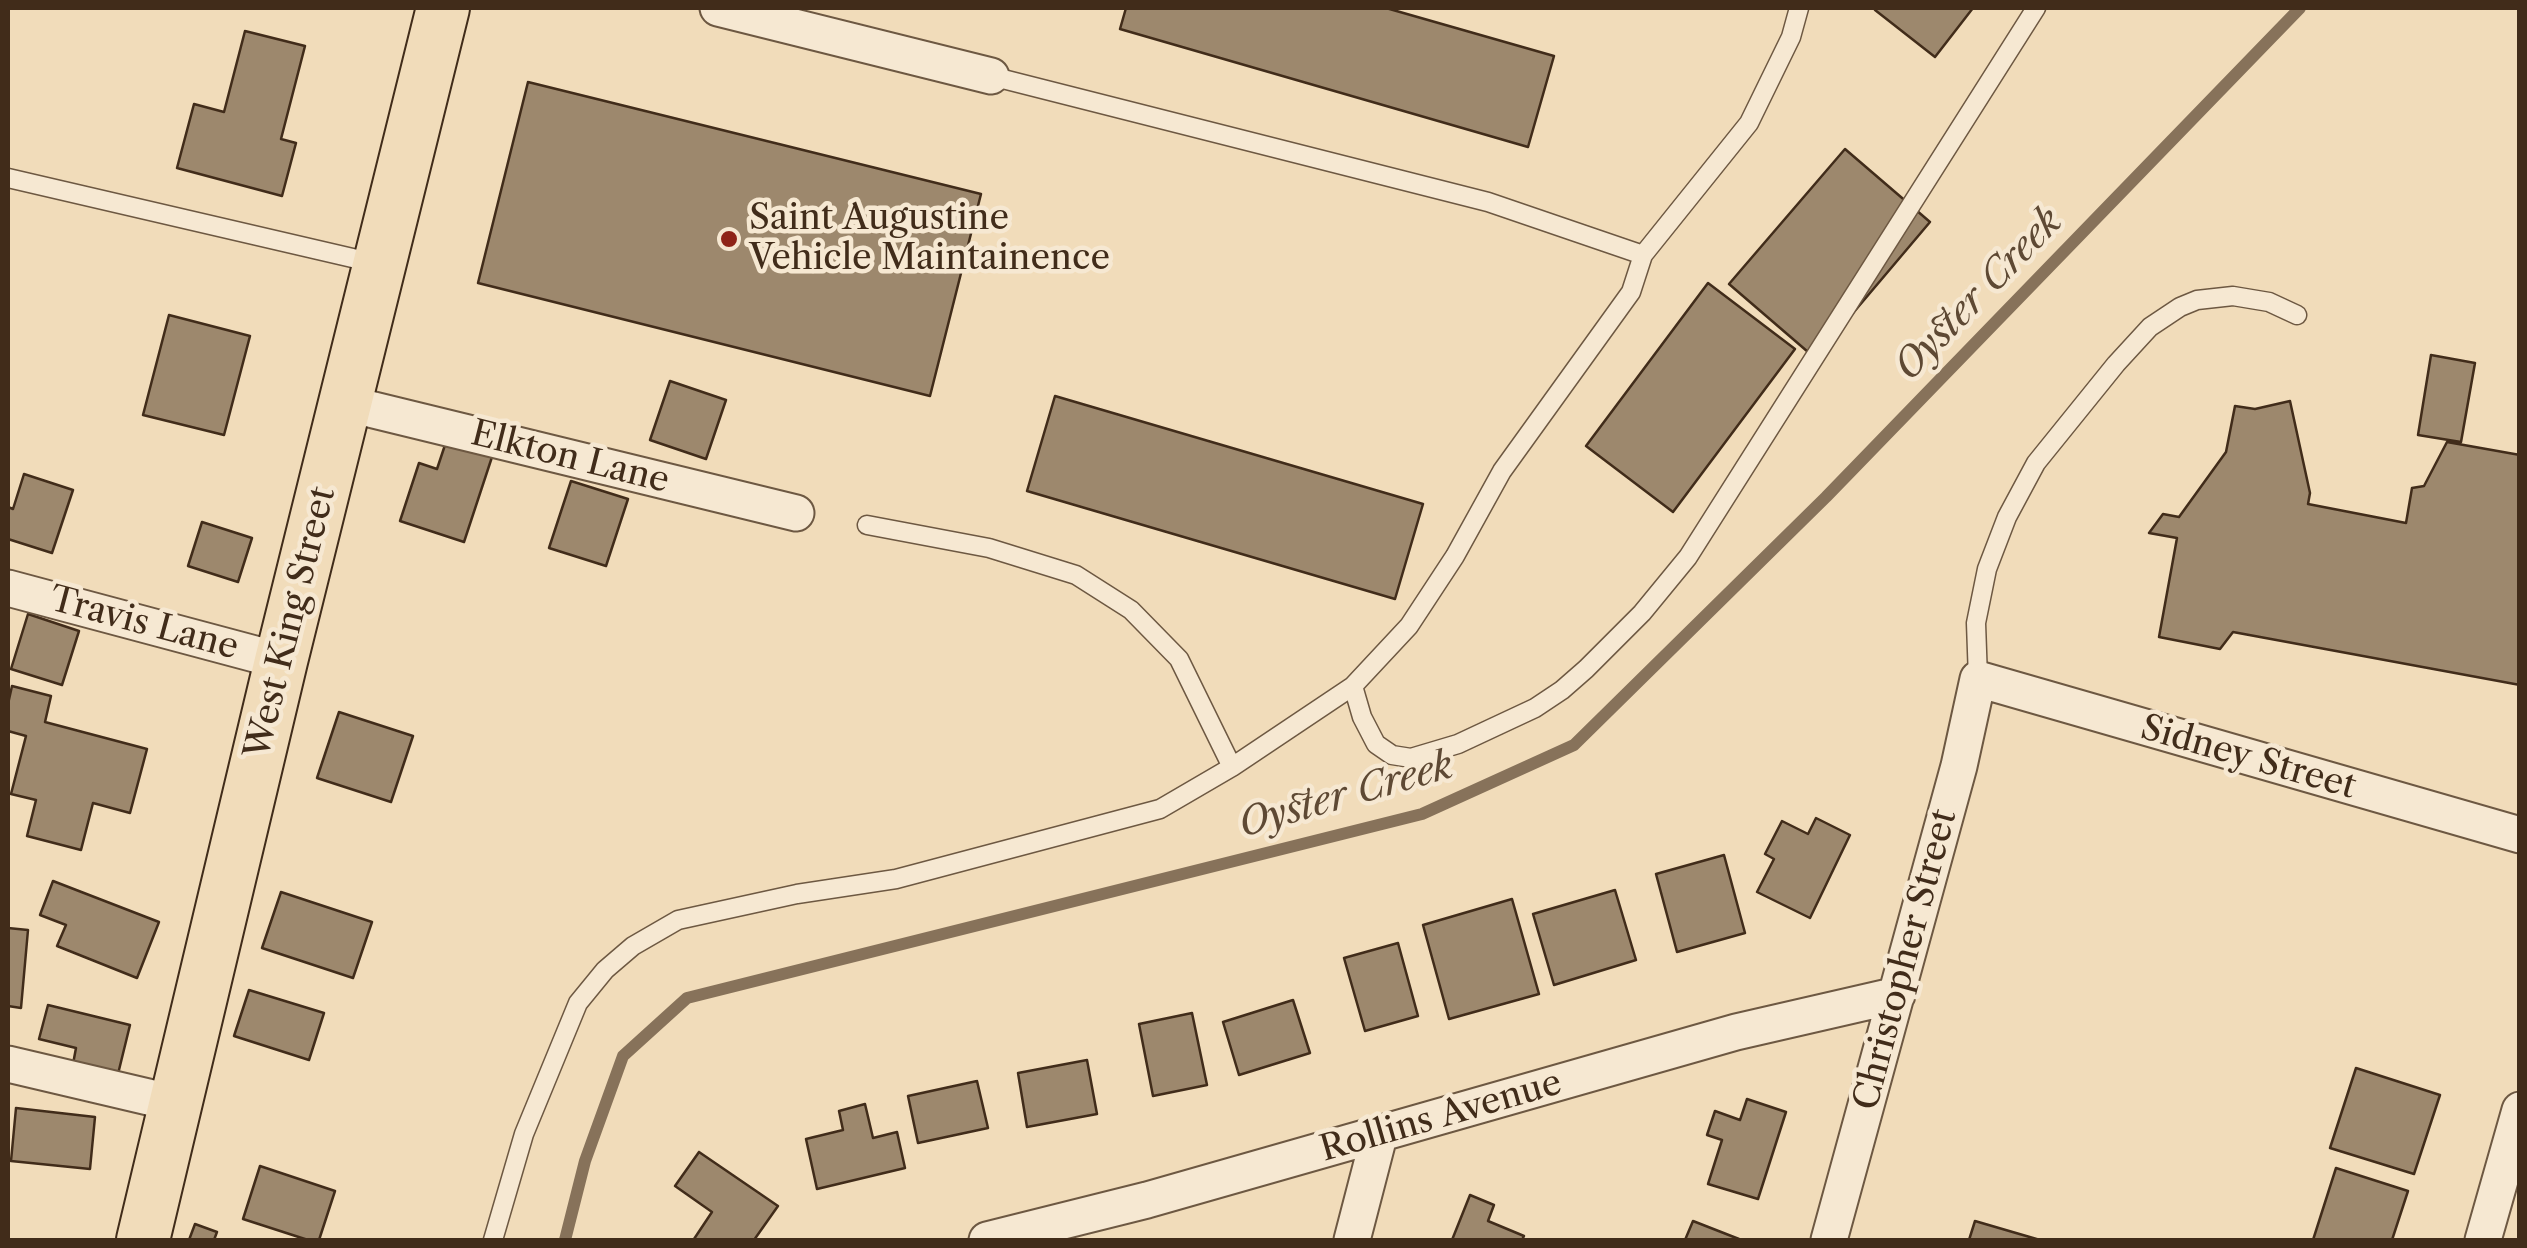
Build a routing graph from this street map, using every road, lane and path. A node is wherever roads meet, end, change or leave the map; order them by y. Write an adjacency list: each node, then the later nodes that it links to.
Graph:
1 (444, 8): 8 (main road, West King Street)
2 (718, 8): 5 (street)
3 (1800, 8): 7 (lane)
4 (2036, 8): 16 (lane)
5 (991, 76): 7 (lane)
6 (8, 178): 8 (lane)
7 (1643, 254): 16 (lane)
8 (380, 264): 10 (main road, West King Street)
9 (2297, 315): 15 (lane)
10 (344, 403): 11 (street, Elkton Lane); 14 (main road, West King Street)
11 (796, 512)
12 (866, 525): 17 (lane)
13 (8, 588): 14 (street, Travis Lane)
14 (281, 660): 21 (main road, West King Street)
15 (1978, 679): 18 (street, Sidney Street); 19 (street, Christopher Street)
16 (1353, 686): 17 (lane)
17 (1232, 767): 25 (lane)
18 (2520, 834)
19 (1896, 995): 23 (street, Rollins Avenue); 28 (street, Christopher Street)
20 (8, 1064): 21 (street)
21 (178, 1104): 24 (main road, West King Street)
22 (2520, 1110): 29 (street)
23 (1379, 1136): 26 (street, Rollins Avenue); 27 (street)
24 (144, 1240)
25 (493, 1240)
26 (986, 1240)
27 (1352, 1240)
28 (1829, 1240)
29 (2483, 1240)

